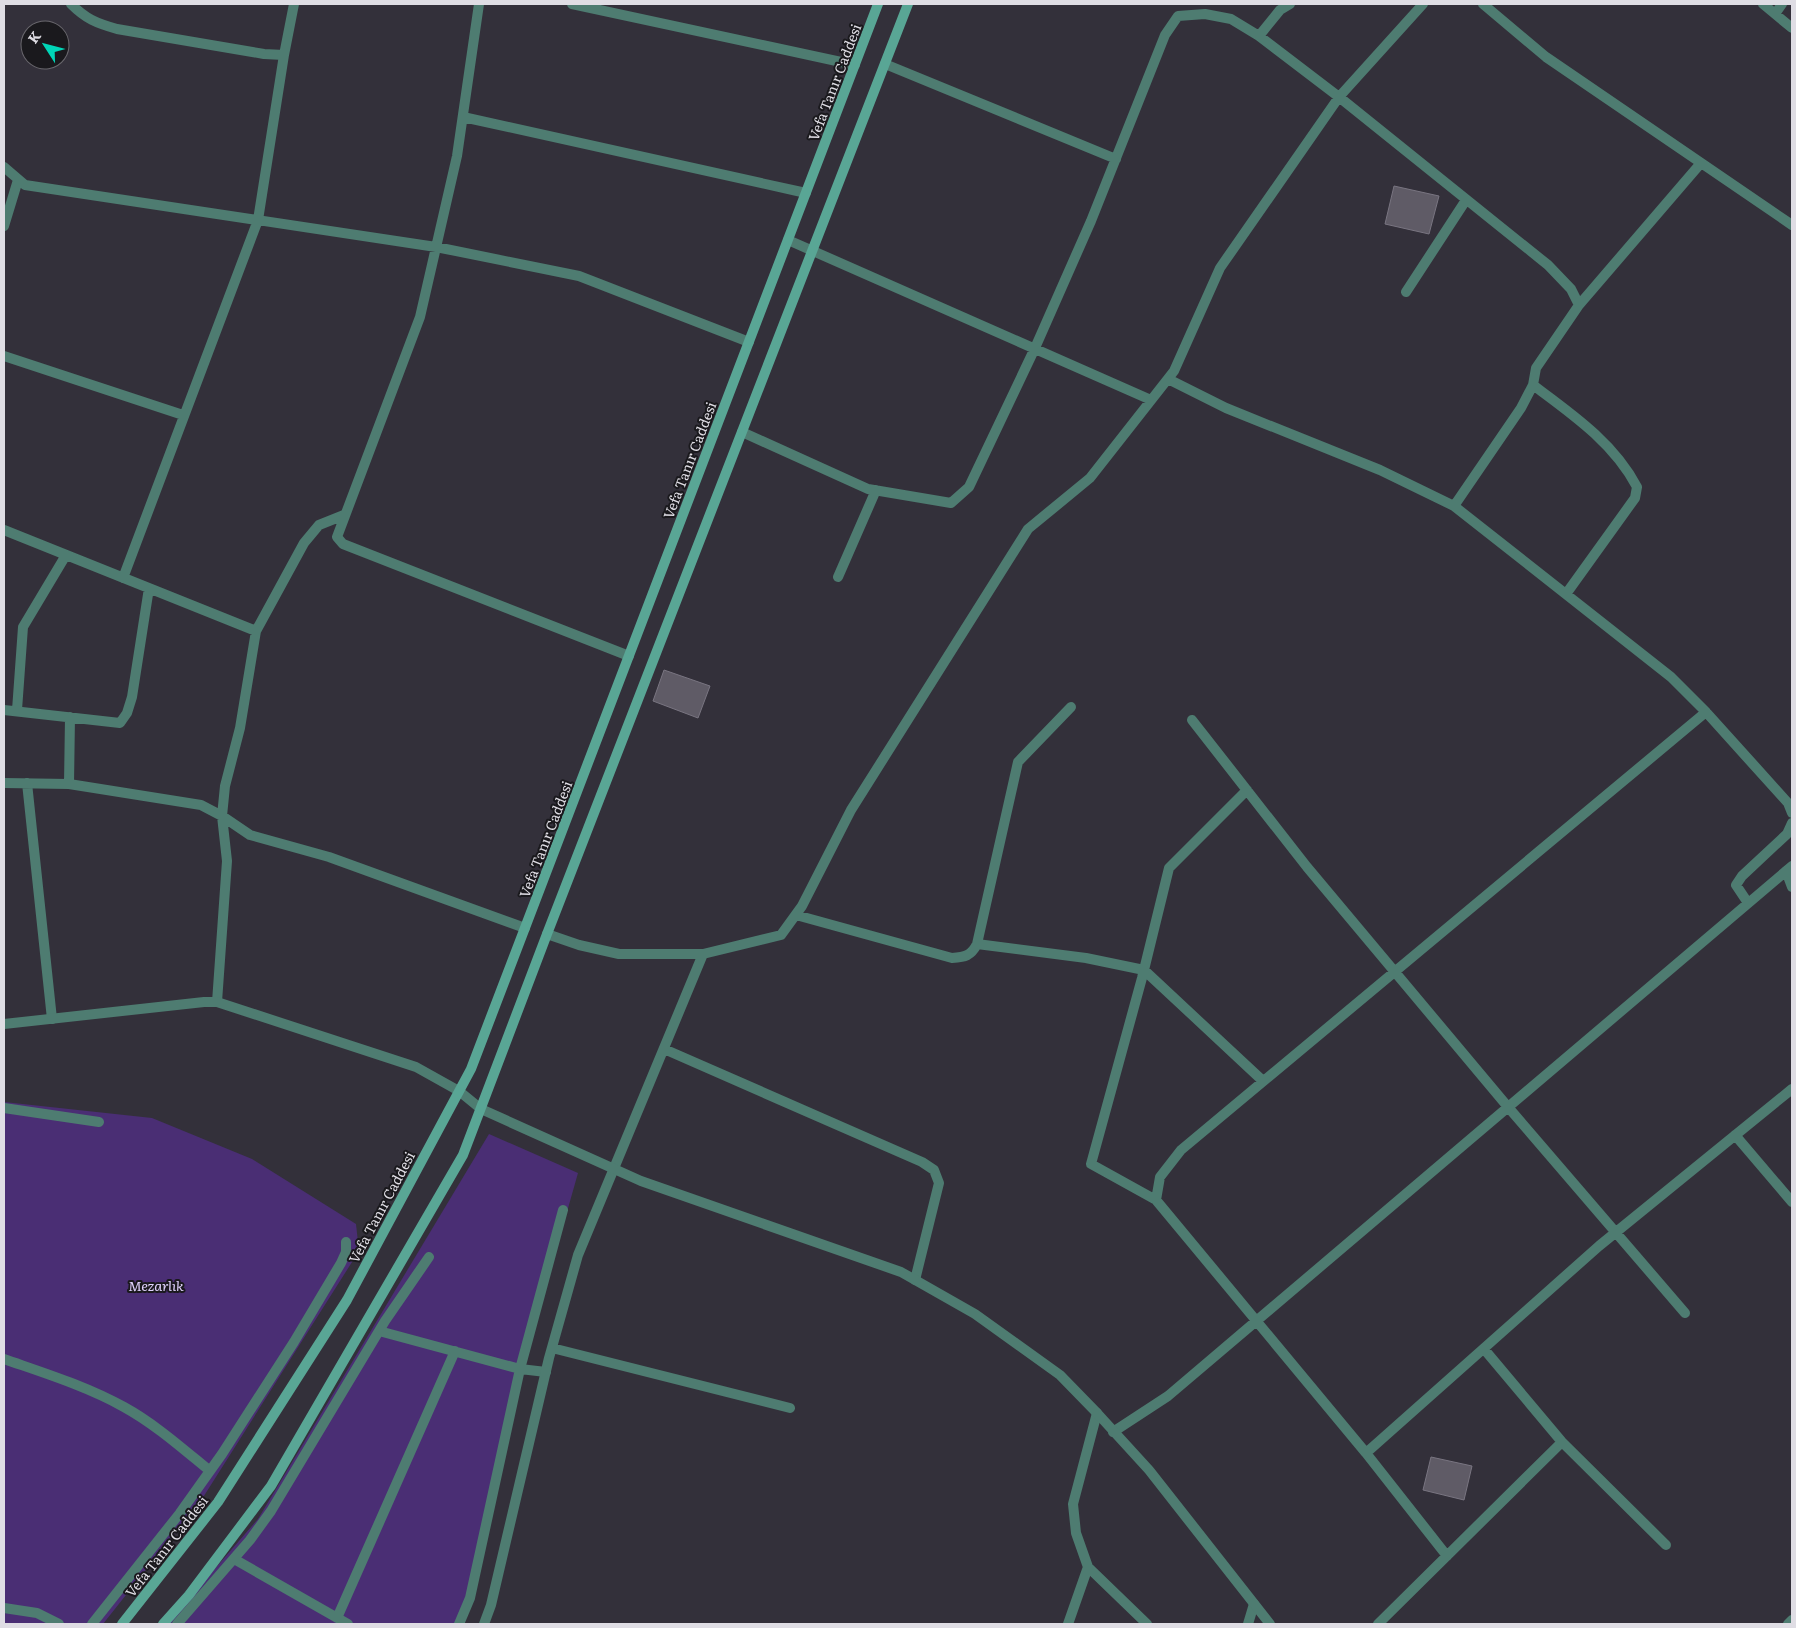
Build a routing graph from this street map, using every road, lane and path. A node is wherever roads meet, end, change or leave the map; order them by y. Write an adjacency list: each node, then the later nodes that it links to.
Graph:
1 (72, 4): 15 (street)
2 (294, 4): 15 (street)
3 (479, 4): 19 (street)
4 (572, 4): 17 (street)
5 (878, 4): 17 (main road, Vefa Tanır Caddesi)
6 (908, 4): 16 (main road)
7 (1290, 4): 14 (street)
8 (1423, 4): 18 (street)
9 (1483, 4): 21 (street)
10 (1763, 4): 12 (street)
11 (1782, 4): 12 (street)
12 (1775, 14): 13 (street)
13 (1792, 28)
14 (1259, 36): 18 (street); 20 (street)
15 (284, 55): 26 (street)
16 (885, 64): 20 (street); 31 (main road)
17 (855, 65): 24 (main road, Vefa Tanır Caddesi)
18 (1339, 97): 25 (street); 37 (street)
19 (463, 117): 24 (street); 30 (street)
20 (1116, 159): 35 (street)
21 (1701, 162): 27 (street); 33 (street)
22 (4, 167): 23 (street)
23 (18, 180): 26 (street); 28 (street)
24 (806, 194): 29 (main road, Vefa Tanır Caddesi)
25 (1466, 200): 32 (street); 33 (street)
26 (258, 220): 30 (street); 40 (street)
27 (1792, 225)
28 (4, 226)
29 (788, 240): 31 (street); 34 (main road, Vefa Tanır Caddesi)
30 (436, 247): 34 (street); 44 (street)
31 (814, 250): 35 (street); 41 (main road)
32 (1406, 292)
33 (1579, 305): 38 (street)
34 (749, 342): 52 (main road, Vefa Tanır Caddesi)
35 (1035, 348): 39 (street); 42 (street)
36 (4, 356): 40 (street)
37 (1168, 378): 39 (street); 43 (street)
38 (1532, 385): 43 (street); 50 (street)
39 (1151, 400): 69 (street)
40 (183, 414): 48 (street)
41 (742, 432): 42 (street); 71 (main road)
42 (876, 490): 47 (street)
43 (1454, 506): 50 (street)
44 (344, 515): 51 (street); 52 (street)
45 (4, 530): 46 (street)
46 (66, 555): 48 (street); 55 (street)
47 (838, 577)
48 (123, 578): 49 (street)
49 (149, 588): 51 (street); 57 (street)
50 (1566, 594): 56 (street)
51 (256, 631): 64 (street)
52 (629, 656): 70 (main road, Vefa Tanır Caddesi)
53 (1071, 707): 72 (street)
54 (4, 710): 55 (street)
55 (16, 710): 57 (street)
56 (1706, 712): 63 (street); 75 (street)
57 (70, 717): 61 (street)
58 (1192, 720): 62 (street)
59 (4, 783): 60 (street)
60 (27, 783): 61 (street); 77 (street)
61 (69, 784): 64 (street)
62 (1247, 790): 74 (street); 75 (street)
63 (1792, 813)
64 (222, 816): 70 (street); 76 (street)
65 (1792, 823): 68 (street)
66 (1789, 868): 67 (street); 68 (street)
67 (1792, 887)
68 (1748, 903): 83 (street)
69 (796, 915): 72 (street); 73 (street)
70 (525, 928): 82 (main road, Vefa Tanır Caddesi)
71 (547, 934): 73 (street); 85 (main road)
72 (976, 944): 74 (street)
73 (703, 954): 79 (street)
74 (1144, 970): 80 (street); 89 (street)
75 (1394, 971): 80 (street); 83 (street)
76 (216, 1002): 77 (street); 82 (street)
77 (52, 1019): 78 (street)
78 (4, 1024)
79 (664, 1049): 88 (street); 95 (street)
80 (1263, 1081): 89 (street)
81 (1792, 1088): 87 (street)
82 (459, 1091): 85 (street); 121 (main road, Vefa Tanır Caddesi)
83 (1508, 1107): 92 (street); 97 (street)
84 (4, 1108): 86 (street)
85 (481, 1109): 88 (street); 122 (main road)
86 (99, 1122)
87 (1735, 1135): 90 (street); 92 (street)
88 (615, 1168): 95 (street); 99 (street)
89 (1156, 1200): 97 (street)
90 (1792, 1202)
91 (563, 1210): 103 (street)
92 (1616, 1233): 96 (street); 100 (street)
93 (346, 1242): 110 (street)
94 (429, 1257): 98 (street)
95 (915, 1280): 106 (street)
96 (1685, 1313)
97 (1256, 1321): 107 (street); 109 (street)
98 (379, 1331): 101 (street); 113 (street)
99 (552, 1348): 104 (street); 105 (street)
100 (1484, 1348): 108 (street); 109 (street)
101 (455, 1351): 103 (street); 117 (street)
102 (4, 1359): 110 (street)
103 (520, 1368): 104 (street); 125 (street)
104 (546, 1372): 126 (street)
105 (790, 1408)
106 (1098, 1413): 107 (street); 114 (street)
107 (1113, 1432): 115 (street)
108 (1562, 1442): 111 (street); 112 (street)
109 (1366, 1453): 112 (street)
110 (210, 1471): 120 (street)
111 (1666, 1546)
112 (1447, 1556): 131 (street)
113 (234, 1559): 117 (street); 123 (street)
114 (1088, 1567): 127 (street); 128 (street)
115 (1254, 1604): 129 (street); 130 (street)
116 (4, 1608): 119 (street)
117 (337, 1618): 124 (street)
118 (1792, 1620): 132 (street)
119 (59, 1624)
120 (92, 1624)
121 (122, 1624)
122 (163, 1624)
123 (177, 1624)
124 (347, 1624)
125 (459, 1624)
126 (484, 1624)
127 (1068, 1624)
128 (1147, 1624)
129 (1248, 1624)
130 (1270, 1624)
131 (1378, 1624)
132 (1788, 1624)

